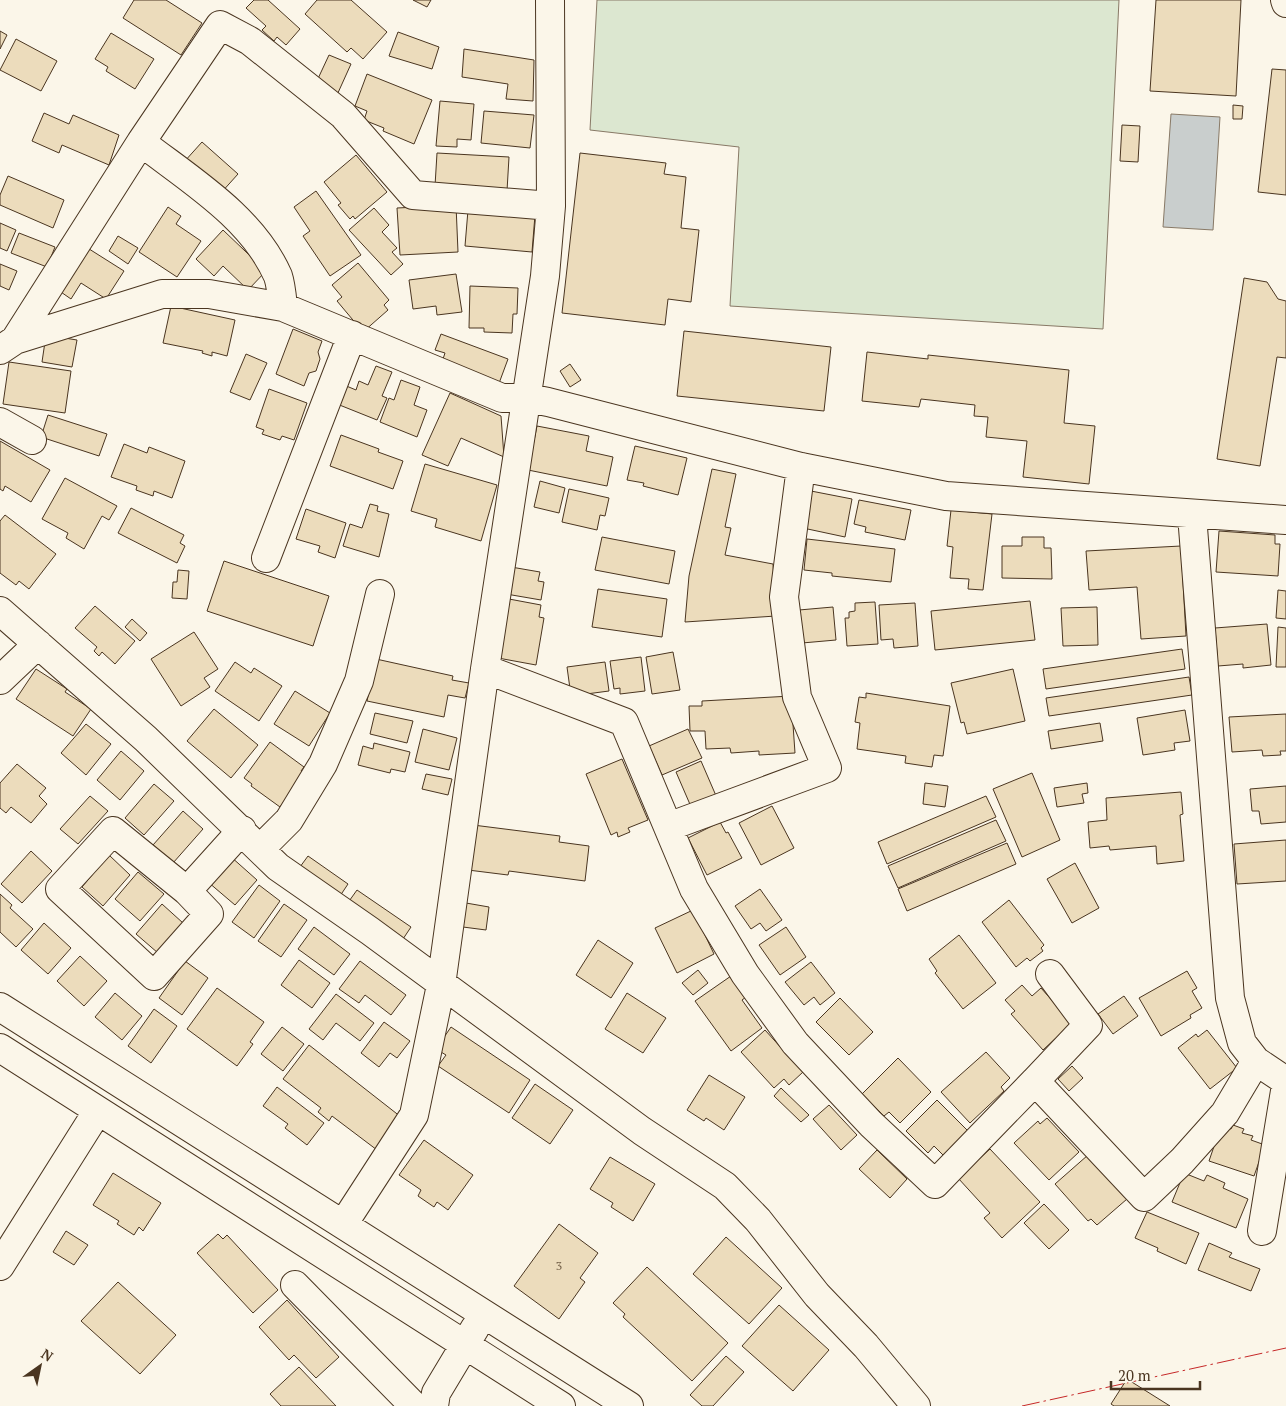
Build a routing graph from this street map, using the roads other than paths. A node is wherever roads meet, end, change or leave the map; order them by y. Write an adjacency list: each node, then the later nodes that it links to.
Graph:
1 (550, 0): 3 (street)
2 (141, 142): 3 (street); 4 (street); 6 (street)
3 (551, 206): 7 (street)
4 (283, 306): 5 (street); 6 (street)
5 (352, 335): 7 (street); 13 (street)
6 (8, 345)
7 (528, 398): 10 (street); 17 (street)
8 (0, 422): 9 (street)
9 (32, 440)
10 (801, 467): 11 (street); 19 (street)
11 (1192, 514): 12 (street); 26 (street)
12 (1286, 520)
13 (266, 558)
14 (380, 594): 20 (street)
15 (0, 611): 16 (street)
16 (38, 644): 18 (street); 20 (street)
17 (485, 668): 19 (street); 23 (street)
18 (0, 680)
19 (668, 827): 27 (street)
20 (251, 839): 21 (street); 23 (street)
21 (187, 891): 21 (street)
22 (1050, 974): 27 (street)
23 (441, 985): 31 (street); 41 (street)
24 (0, 1007): 31 (street)
25 (0, 1048): 30 (street)
26 (1256, 1061): 27 (street); 28 (street)
27 (1035, 1081)
28 (1286, 1081)
29 (1286, 1085): 32 (street)
30 (97, 1112): 33 (street); 36 (street)
31 (344, 1224): 35 (street)
32 (1262, 1231)
33 (0, 1266)
34 (295, 1285): 37 (street)
35 (484, 1314): 36 (street); 40 (street)
36 (465, 1345): 38 (street); 39 (street)
37 (414, 1406)
38 (434, 1406)
39 (561, 1406)
40 (629, 1406)
41 (916, 1406)

